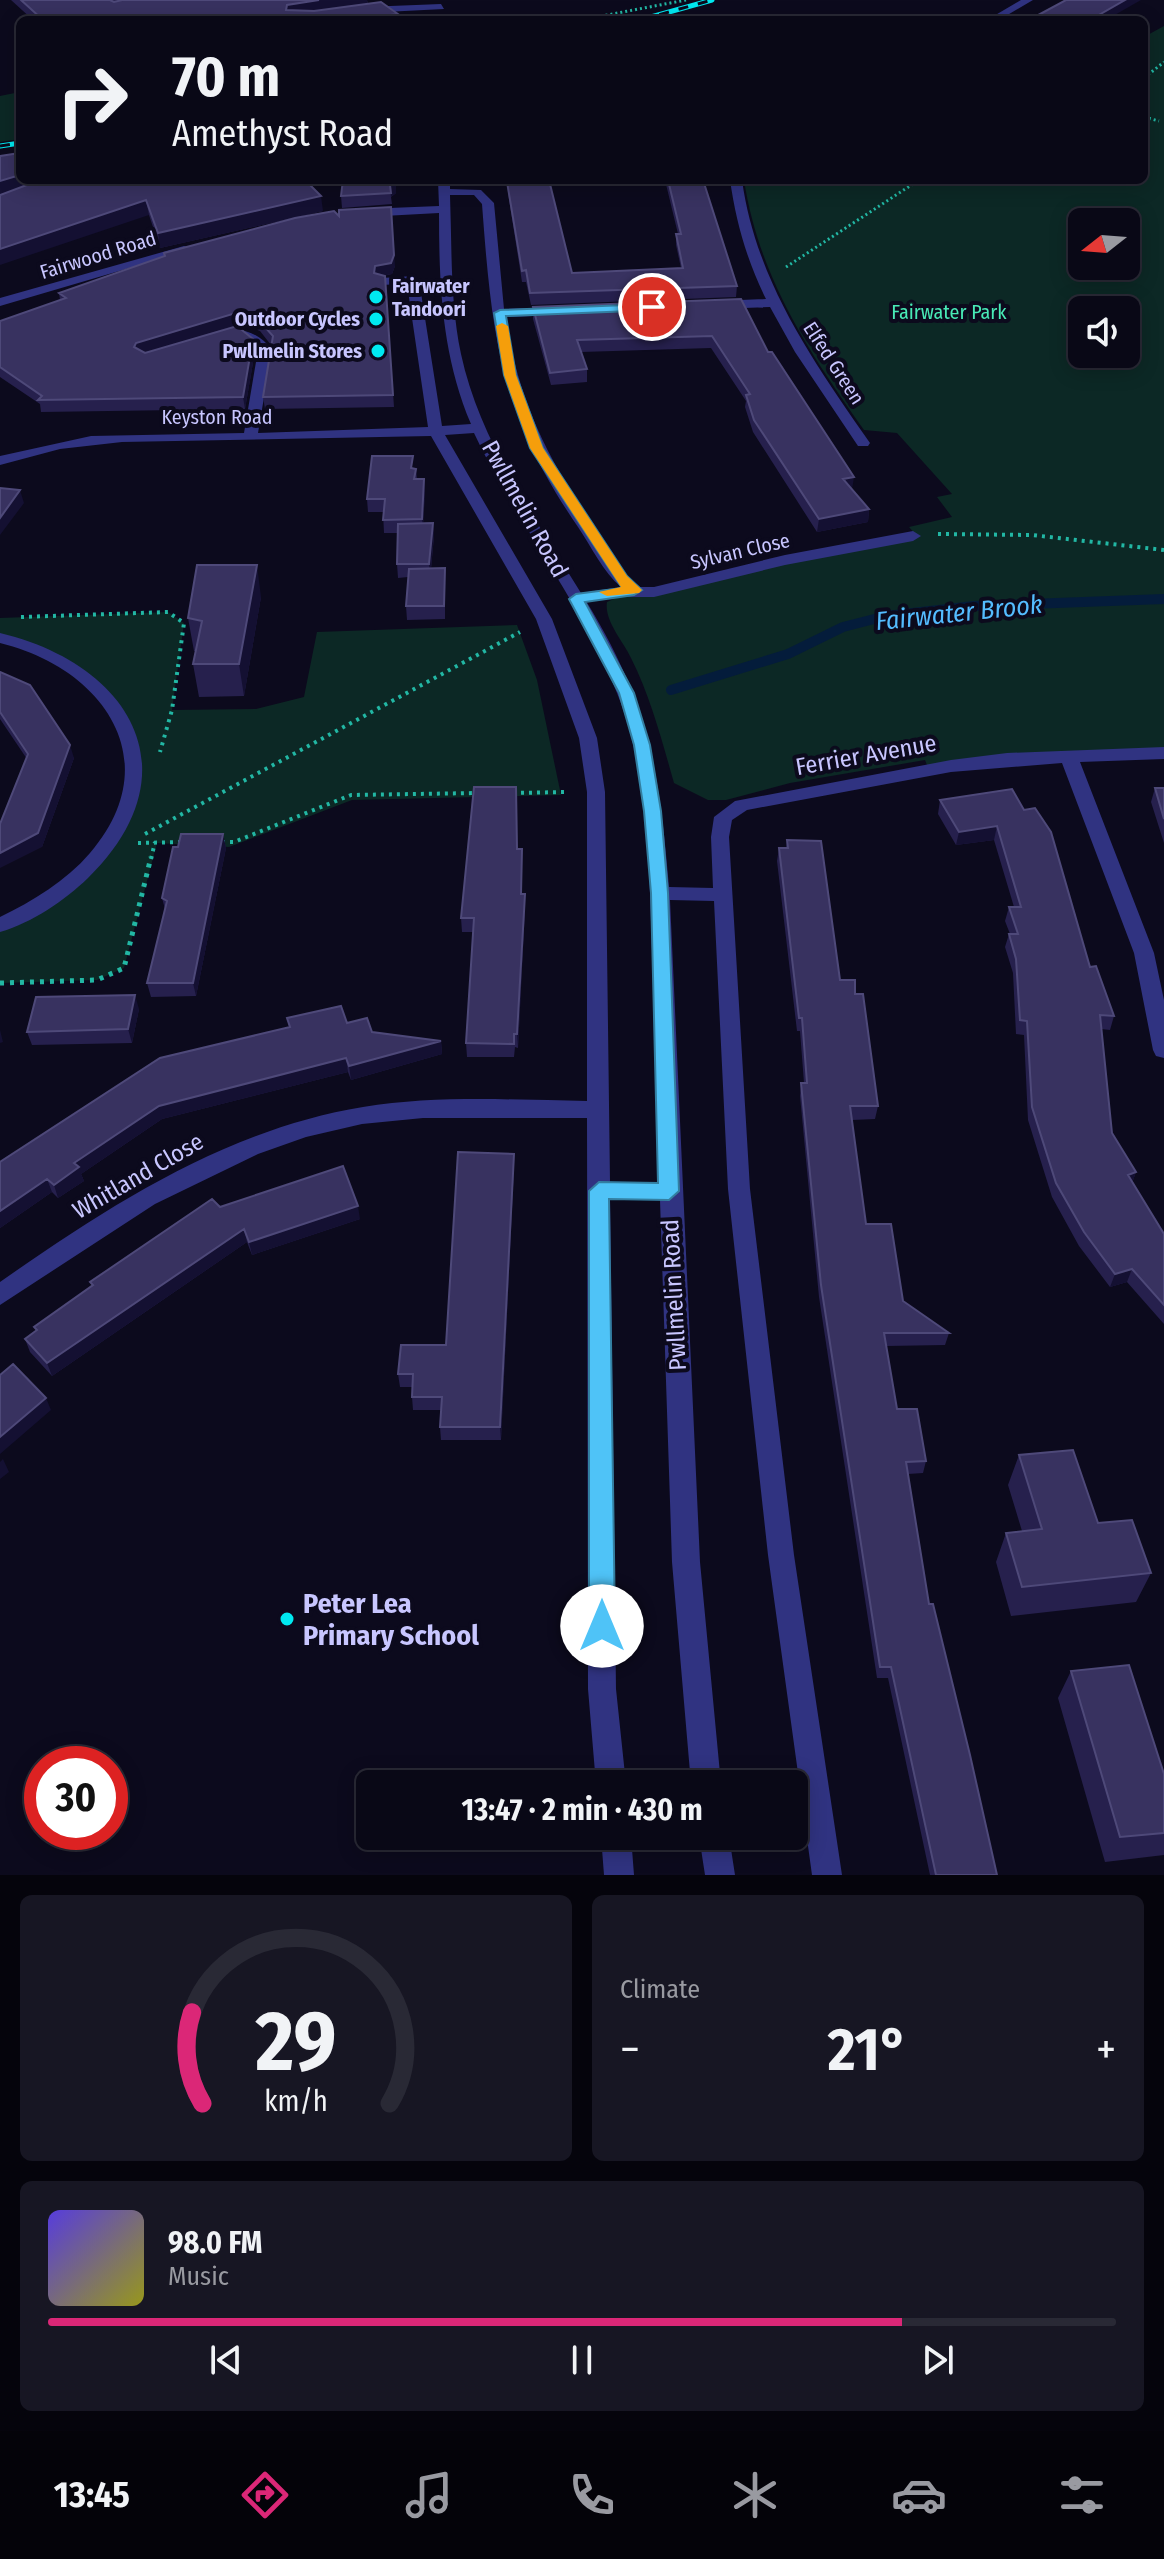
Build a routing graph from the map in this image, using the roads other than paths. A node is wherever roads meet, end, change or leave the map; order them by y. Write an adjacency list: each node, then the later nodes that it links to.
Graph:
1 (1028, 0): 4 (street)
2 (441, 4): 3 (street)
3 (357, 10)
4 (999, 16)
5 (737, 184): 12 (street, Elfed Green)
6 (444, 186): 7 (street, Pwllmelin Road); 15 (street)
7 (444, 209): 8 (street); 17 (street, Pwllmelin Road)
8 (344, 214)
9 (207, 244): 11 (street, Fairwood Road)
10 (382, 282): 18 (street, Pwllmelin Road)
11 (0, 302)
12 (773, 303): 13 (street); 20 (street, Elfed Green)
13 (697, 306)
14 (576, 310): 15 (street)
15 (500, 313): 23 (street)
16 (200, 343): 19 (street)
17 (479, 428): 18 (street, Keyston Road); 24 (street, Pwllmelin Road)
18 (436, 431): 19 (street, Keyston Road); 32 (street, Pwllmelin Road)
19 (250, 437): 21 (street, Keyston Road)
20 (863, 443)
21 (0, 461)
22 (913, 536): 23 (street, Sylvan Close)
23 (634, 590): 24 (street, Sylvan Close)
24 (576, 599): 28 (street, Pwllmelin Road)
25 (0, 638): 30 (street)
26 (1164, 753): 27 (street, Ferrier Avenue)
27 (1069, 758): 29 (street, Ferrier Avenue); 31 (street)
28 (660, 893): 29 (street); 34 (street, Pwllmelin Road)
29 (724, 895): 42 (street)
30 (0, 925)
31 (1164, 1050)
32 (600, 1110): 33 (street, Pwllmelin Road); 35 (street, Whitland Close)
33 (599, 1191): 34 (street); 36 (street, Pwllmelin Road)
34 (669, 1191): 37 (street, Pwllmelin Road)
35 (0, 1295)
36 (610, 1770)
37 (705, 1770)
38 (617, 1850): 40 (street)
39 (716, 1850): 41 (street)
40 (619, 1875)
41 (720, 1875)
42 (827, 1875)

